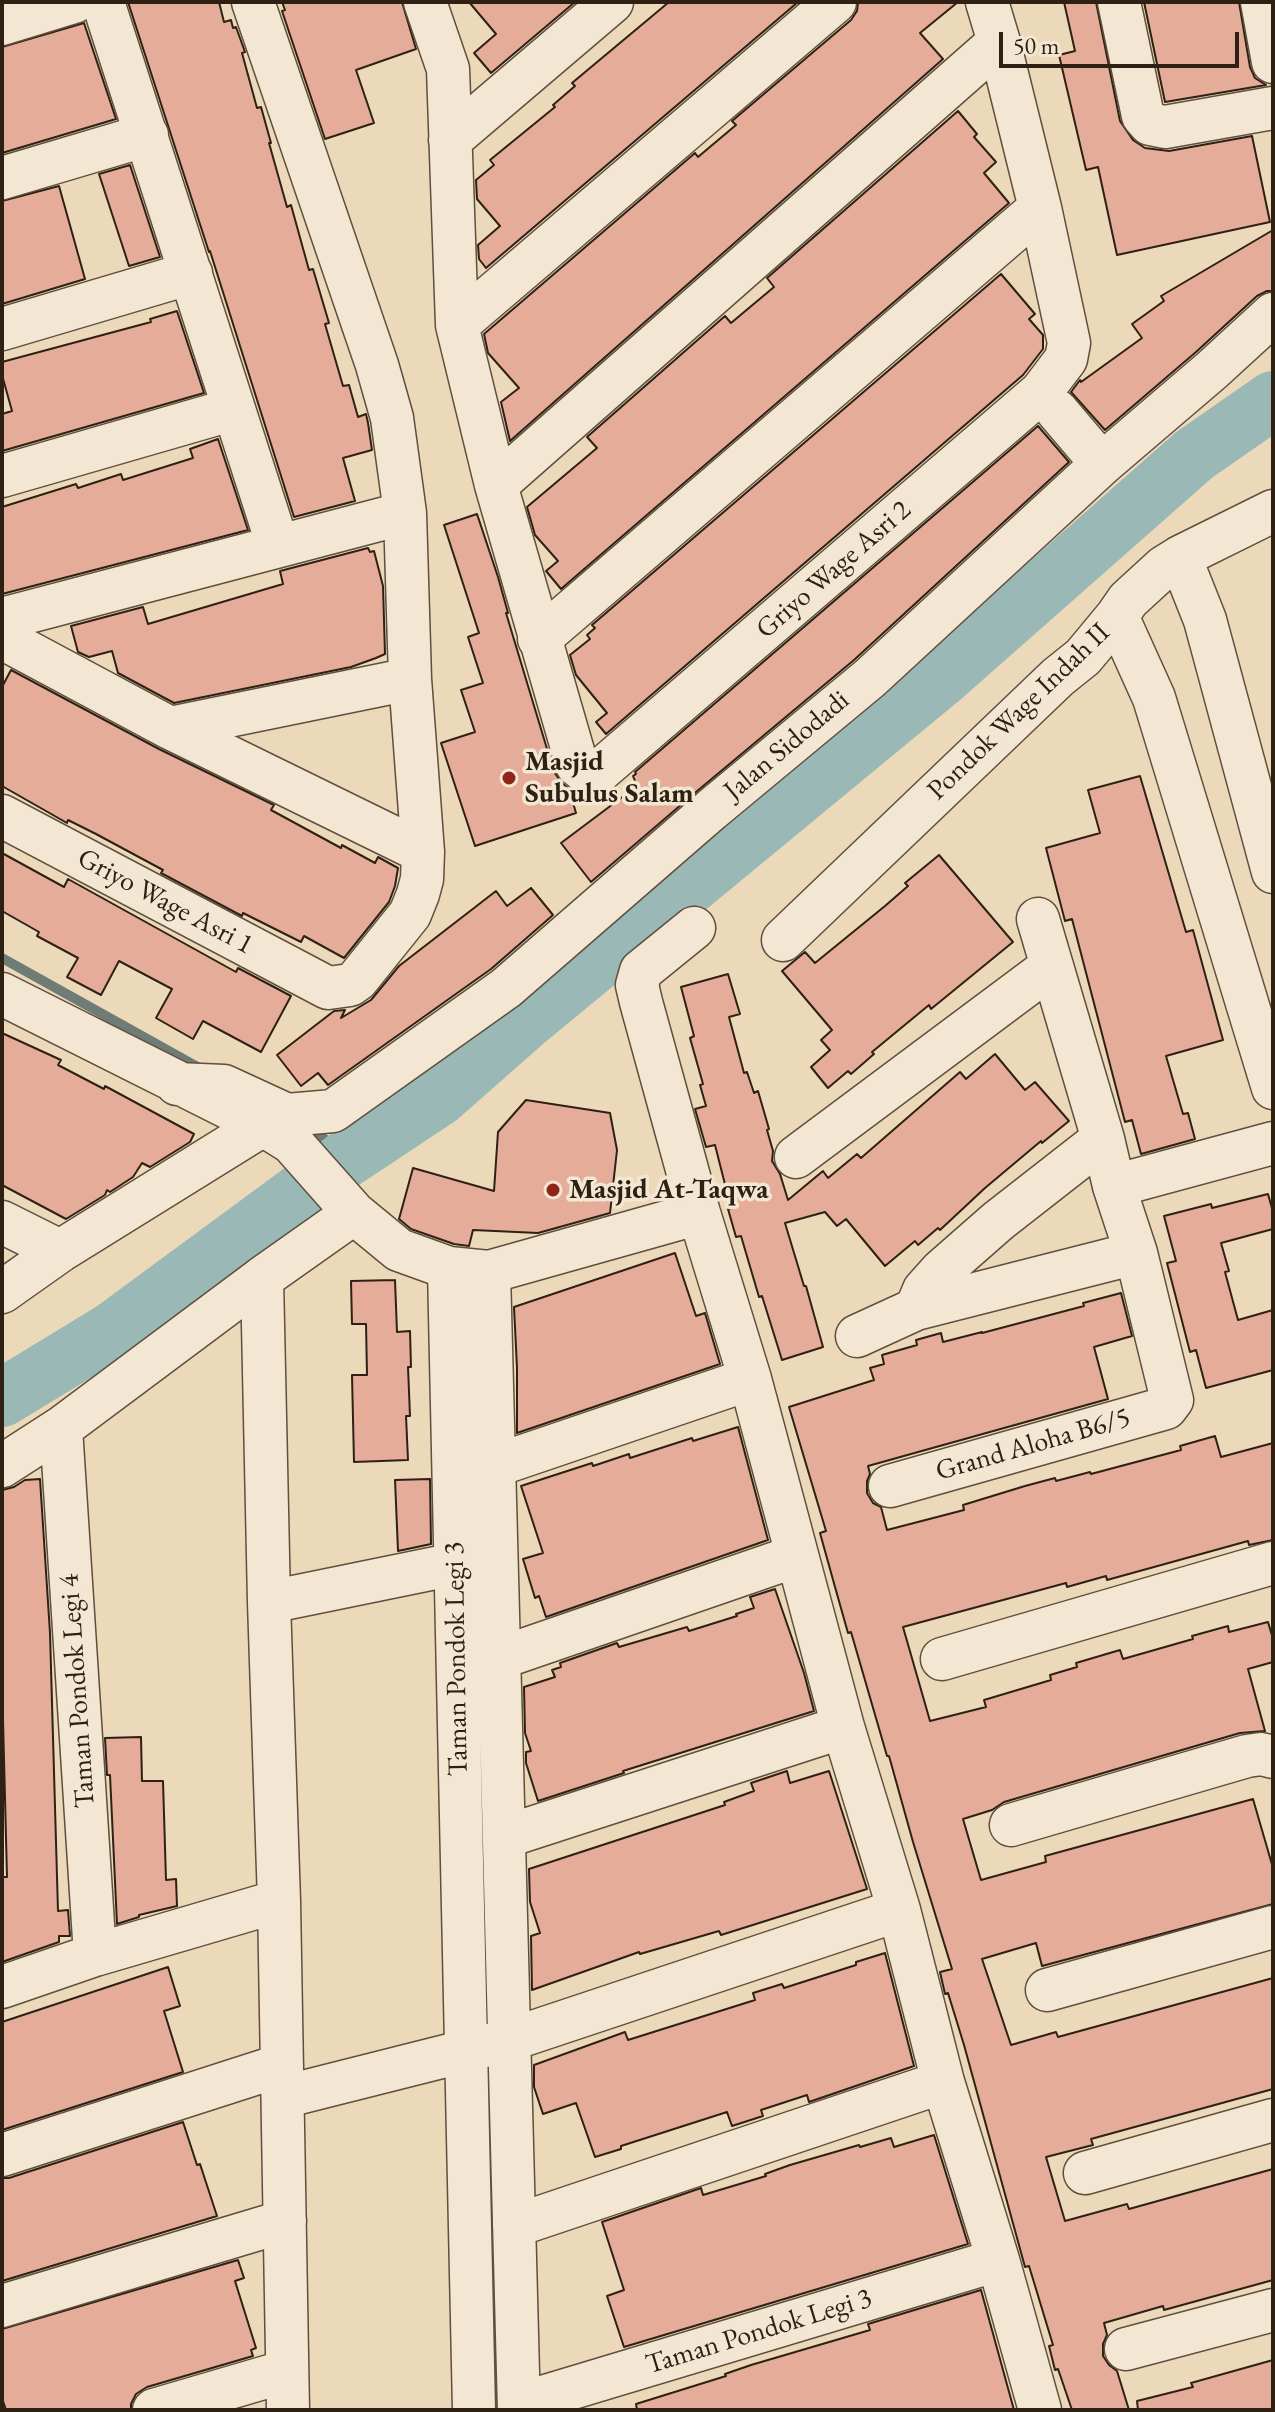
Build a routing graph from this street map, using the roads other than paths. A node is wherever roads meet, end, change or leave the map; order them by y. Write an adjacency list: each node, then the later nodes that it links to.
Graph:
1 (74, 2): 11 (street)
2 (103, 2): 16 (street)
3 (253, 2): 30 (street)
4 (425, 2): 14 (street, Griyo Wage Asri 2)
5 (446, 2): 14 (street, Griyo Wage Asri 2)
6 (612, 2): 17 (street)
7 (835, 2): 22 (street)
8 (987, 2): 12 (street, Griyo Wage Asri 2)
9 (1119, 2): 15 (street)
10 (1262, 2): 13 (street)
11 (2, 24)
12 (999, 42): 19 (street, Griyo Wage Asri 2); 28 (street)
13 (1273, 62)
14 (448, 69): 17 (street, Griyo Wage Asri 2)
15 (1273, 108)
16 (147, 135): 18 (street); 20 (street)
17 (450, 140): 22 (street, Griyo Wage Asri 2)
18 (2, 178)
19 (1040, 208): 36 (street); 36 (street, Griyo Wage Asri 2)
20 (191, 273): 23 (street); 24 (street)
21 (1273, 314): 26 (street, Jalan Sidodadi)
22 (457, 325): 28 (street, Griyo Wage Asri 2)
23 (2, 329)
24 (234, 409): 27 (street); 31 (street)
25 (1057, 411): 26 (street)
26 (1102, 464): 48 (street, Jalan Sidodadi)
27 (2, 476)
28 (496, 485): 36 (street, Griyo Wage Asri 2)
29 (1273, 511): 32 (street, Pondok Wage Indah II)
30 (405, 513): 31 (street); 37 (street)
31 (278, 546): 34 (street)
32 (1180, 557): 33 (street, Pondok Wage Indah II); 41 (street)
33 (1117, 616): 44 (street, Pondok Wage Indah II); 47 (street)
34 (2, 619)
35 (2, 638): 38 (street)
36 (539, 639)
37 (410, 679): 38 (street); 40 (street)
38 (170, 728): 40 (street)
39 (2, 816): 40 (street, Griyo Wage Asri 1)
40 (423, 852)
41 (1273, 872)
42 (1038, 919): 45 (street)
43 (694, 928): 54 (street)
44 (783, 940)
45 (1052, 966): 49 (street); 51 (street)
46 (2, 994): 48 (street, Jalan Sidodadi)
47 (1273, 1088)
48 (281, 1128): 53 (street); 56 (street)
49 (1103, 1139): 52 (street); 61 (street)
50 (1273, 1143): 52 (street)
51 (796, 1157)
52 (1114, 1186): 57 (street)
53 (348, 1206): 58 (street); 59 (street)
54 (699, 1213): 58 (street); 63 (street)
55 (2, 1222): 56 (street)
56 (60, 1251): 60 (street)
57 (1136, 1253): 61 (street); 67 (street, Grand Aloha B6/5)
58 (469, 1270): 66 (street, Taman Pondok Legi 3); 70 (street, Taman Pondok Legi 3)
59 (262, 1278): 64 (street); 71 (street)
60 (2, 1292)
61 (916, 1309): 62 (street)
62 (857, 1336)
63 (750, 1379): 66 (street); 68 (street)
64 (61, 1428): 65 (street); 81 (street, Taman Pondok Legi 4)
65 (2, 1466)
66 (494, 1466): 72 (street, Taman Pondok Legi 3)
67 (890, 1486)
68 (796, 1556): 72 (street, Taman Pondok Legi 3); 74 (street)
69 (1273, 1563): 73 (street)
70 (455, 1564): 71 (street); 85 (street, Taman Pondok Legi 3)
71 (269, 1602): 78 (street)
72 (500, 1658): 77 (street, Taman Pondok Legi 3)
73 (942, 1659)
74 (843, 1727): 77 (street); 79 (street)
75 (1273, 1757): 76 (street)
76 (1011, 1825)
77 (504, 1837): 84 (street, Taman Pondok Legi 3)
78 (279, 1901): 81 (street); 86 (street)
79 (899, 1910): 84 (street); 87 (street)
80 (1273, 1927): 83 (street)
81 (95, 1955): 82 (street)
82 (2, 1987)
83 (1047, 1990)
84 (509, 2040): 85 (street); 92 (street, Taman Pondok Legi 3)
85 (467, 2051): 86 (street); 100 (street, Taman Pondok Legi 3)
86 (282, 2081): 89 (street); 91 (street)
87 (943, 2082): 92 (street); 93 (street)
88 (1273, 2120): 90 (street)
89 (2, 2155)
90 (1085, 2173)
91 (285, 2221): 94 (street); 97 (street)
92 (514, 2226): 98 (street, Taman Pondok Legi 3)
93 (998, 2260): 98 (street, Taman Pondok Legi 3); 101 (street)
94 (2, 2306)
95 (1273, 2310): 96 (street)
96 (1126, 2349)
97 (287, 2390): 99 (street)
98 (519, 2407)
99 (154, 2410)
100 (474, 2410)
101 (1040, 2410)

